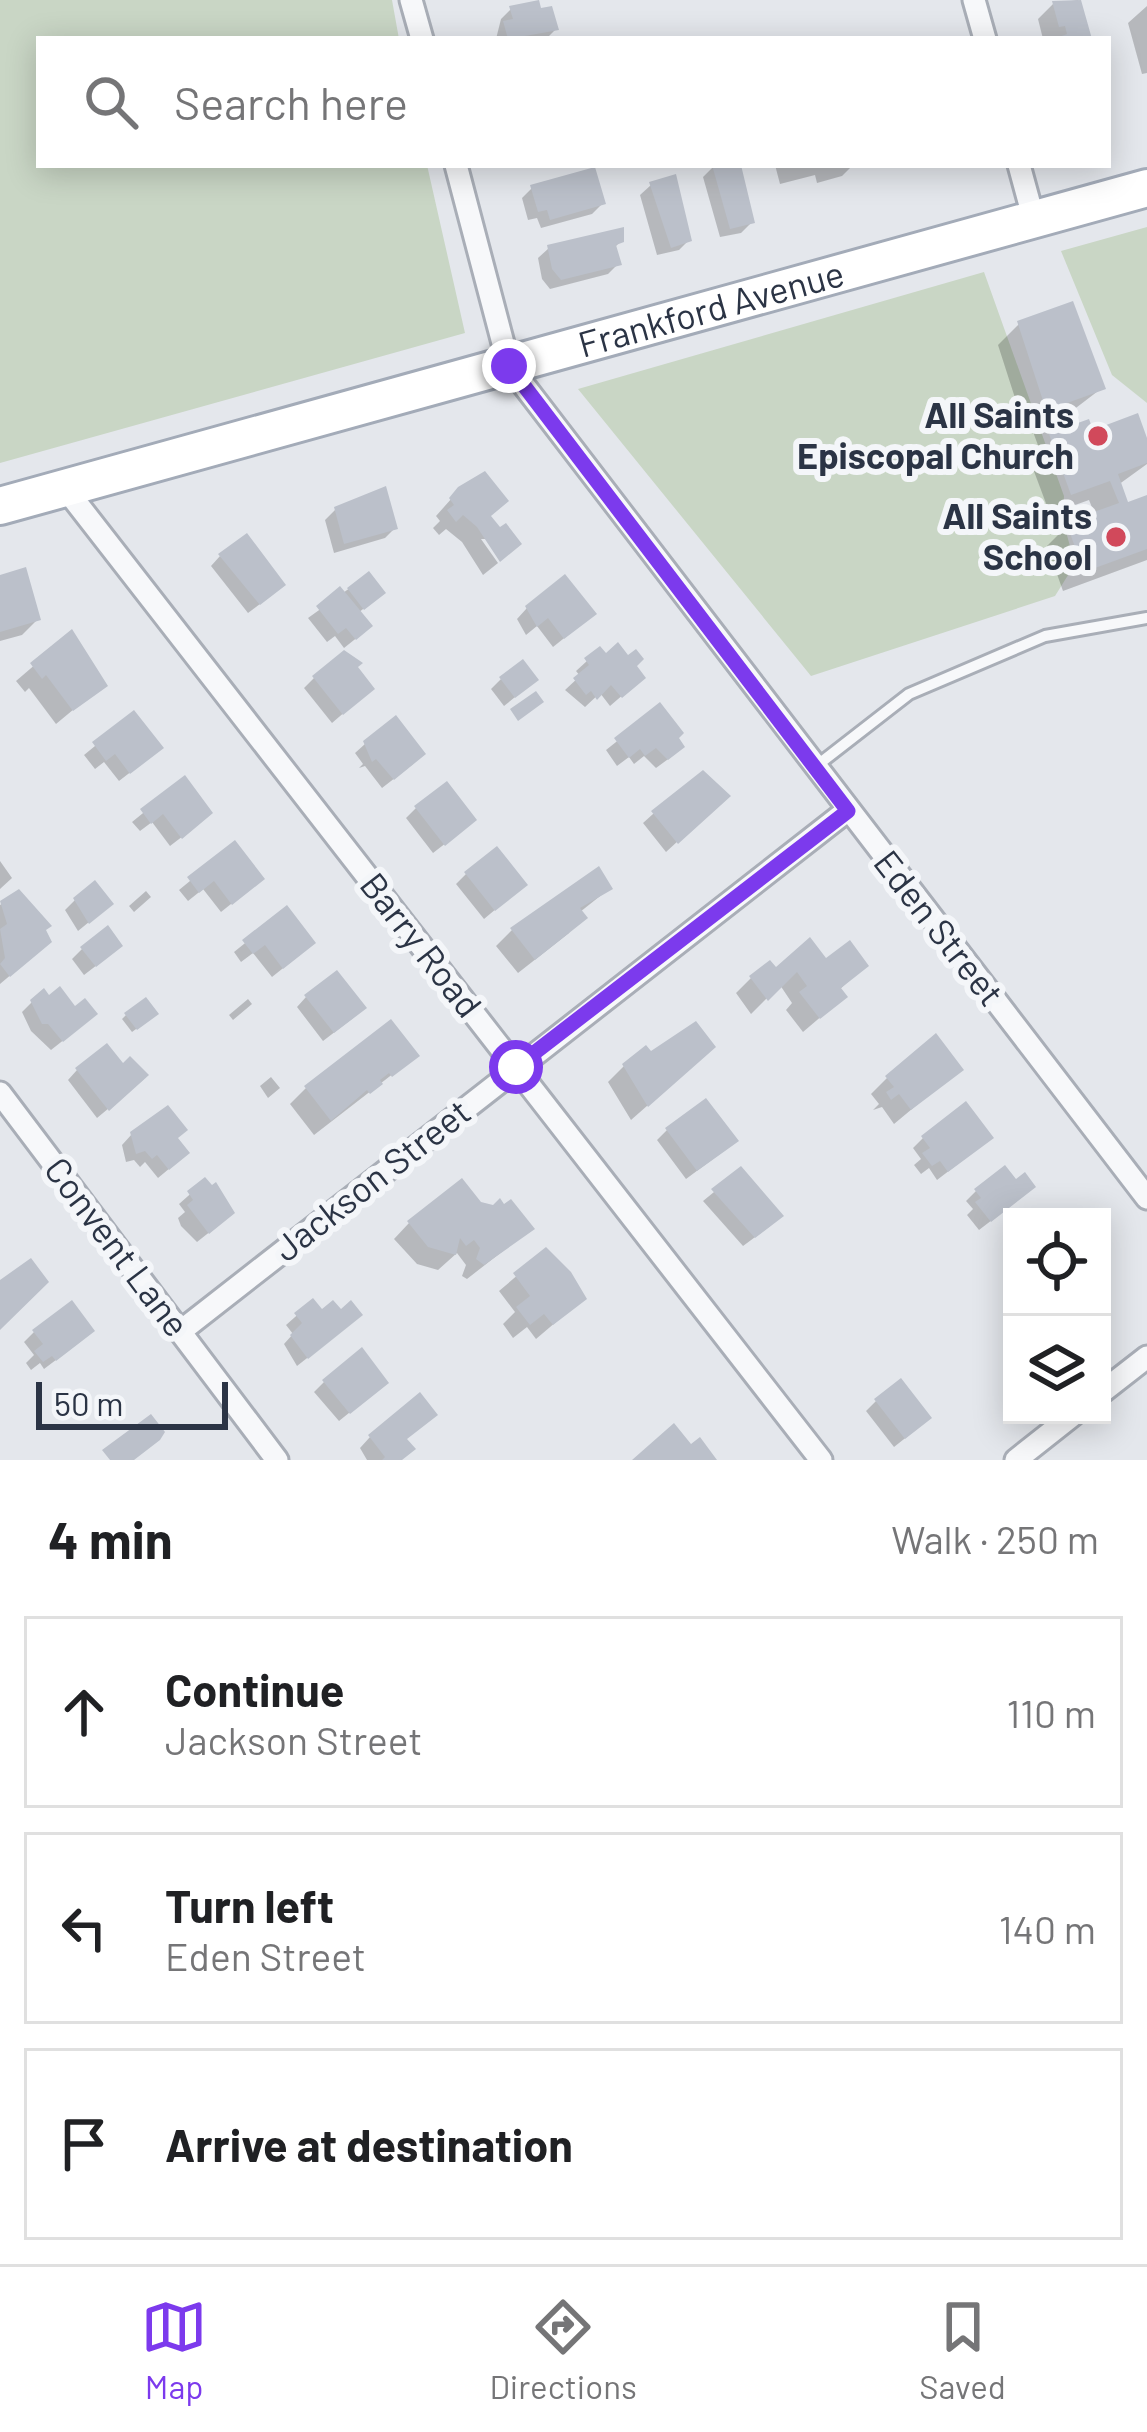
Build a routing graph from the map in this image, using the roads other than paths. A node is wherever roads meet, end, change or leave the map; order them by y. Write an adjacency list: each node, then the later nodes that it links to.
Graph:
1 (412, 0): 3 (street)
2 (974, 0): 4 (street)
3 (421, 36)
4 (984, 36)
5 (457, 168): 9 (street, Eden Street)
6 (1020, 168): 8 (street)
7 (1147, 188): 8 (main road, Frankford Avenue)
8 (1034, 220): 9 (main road, Frankford Avenue)
9 (509, 366): 10 (main road, Frankford Avenue); 13 (street, Eden Street)
10 (65, 488): 11 (main road, Frankford Avenue); 15 (street, Barry Road)
11 (0, 506)
12 (1147, 618): 13 (lane)
13 (815, 767): 14 (street, Eden Street)
14 (848, 811): 15 (street, Jackson Street); 17 (street, Eden Street)
15 (516, 1067): 18 (street, Jackson Street); 23 (street, Barry Road)
16 (0, 1094): 18 (street, Convent Lane)
17 (1147, 1198)
18 (181, 1330): 22 (street, Convent Lane)
19 (1147, 1357): 20 (street)
20 (1111, 1386)
21 (1062, 1424): 24 (street)
22 (277, 1460)
23 (821, 1460)
24 (1016, 1460)

